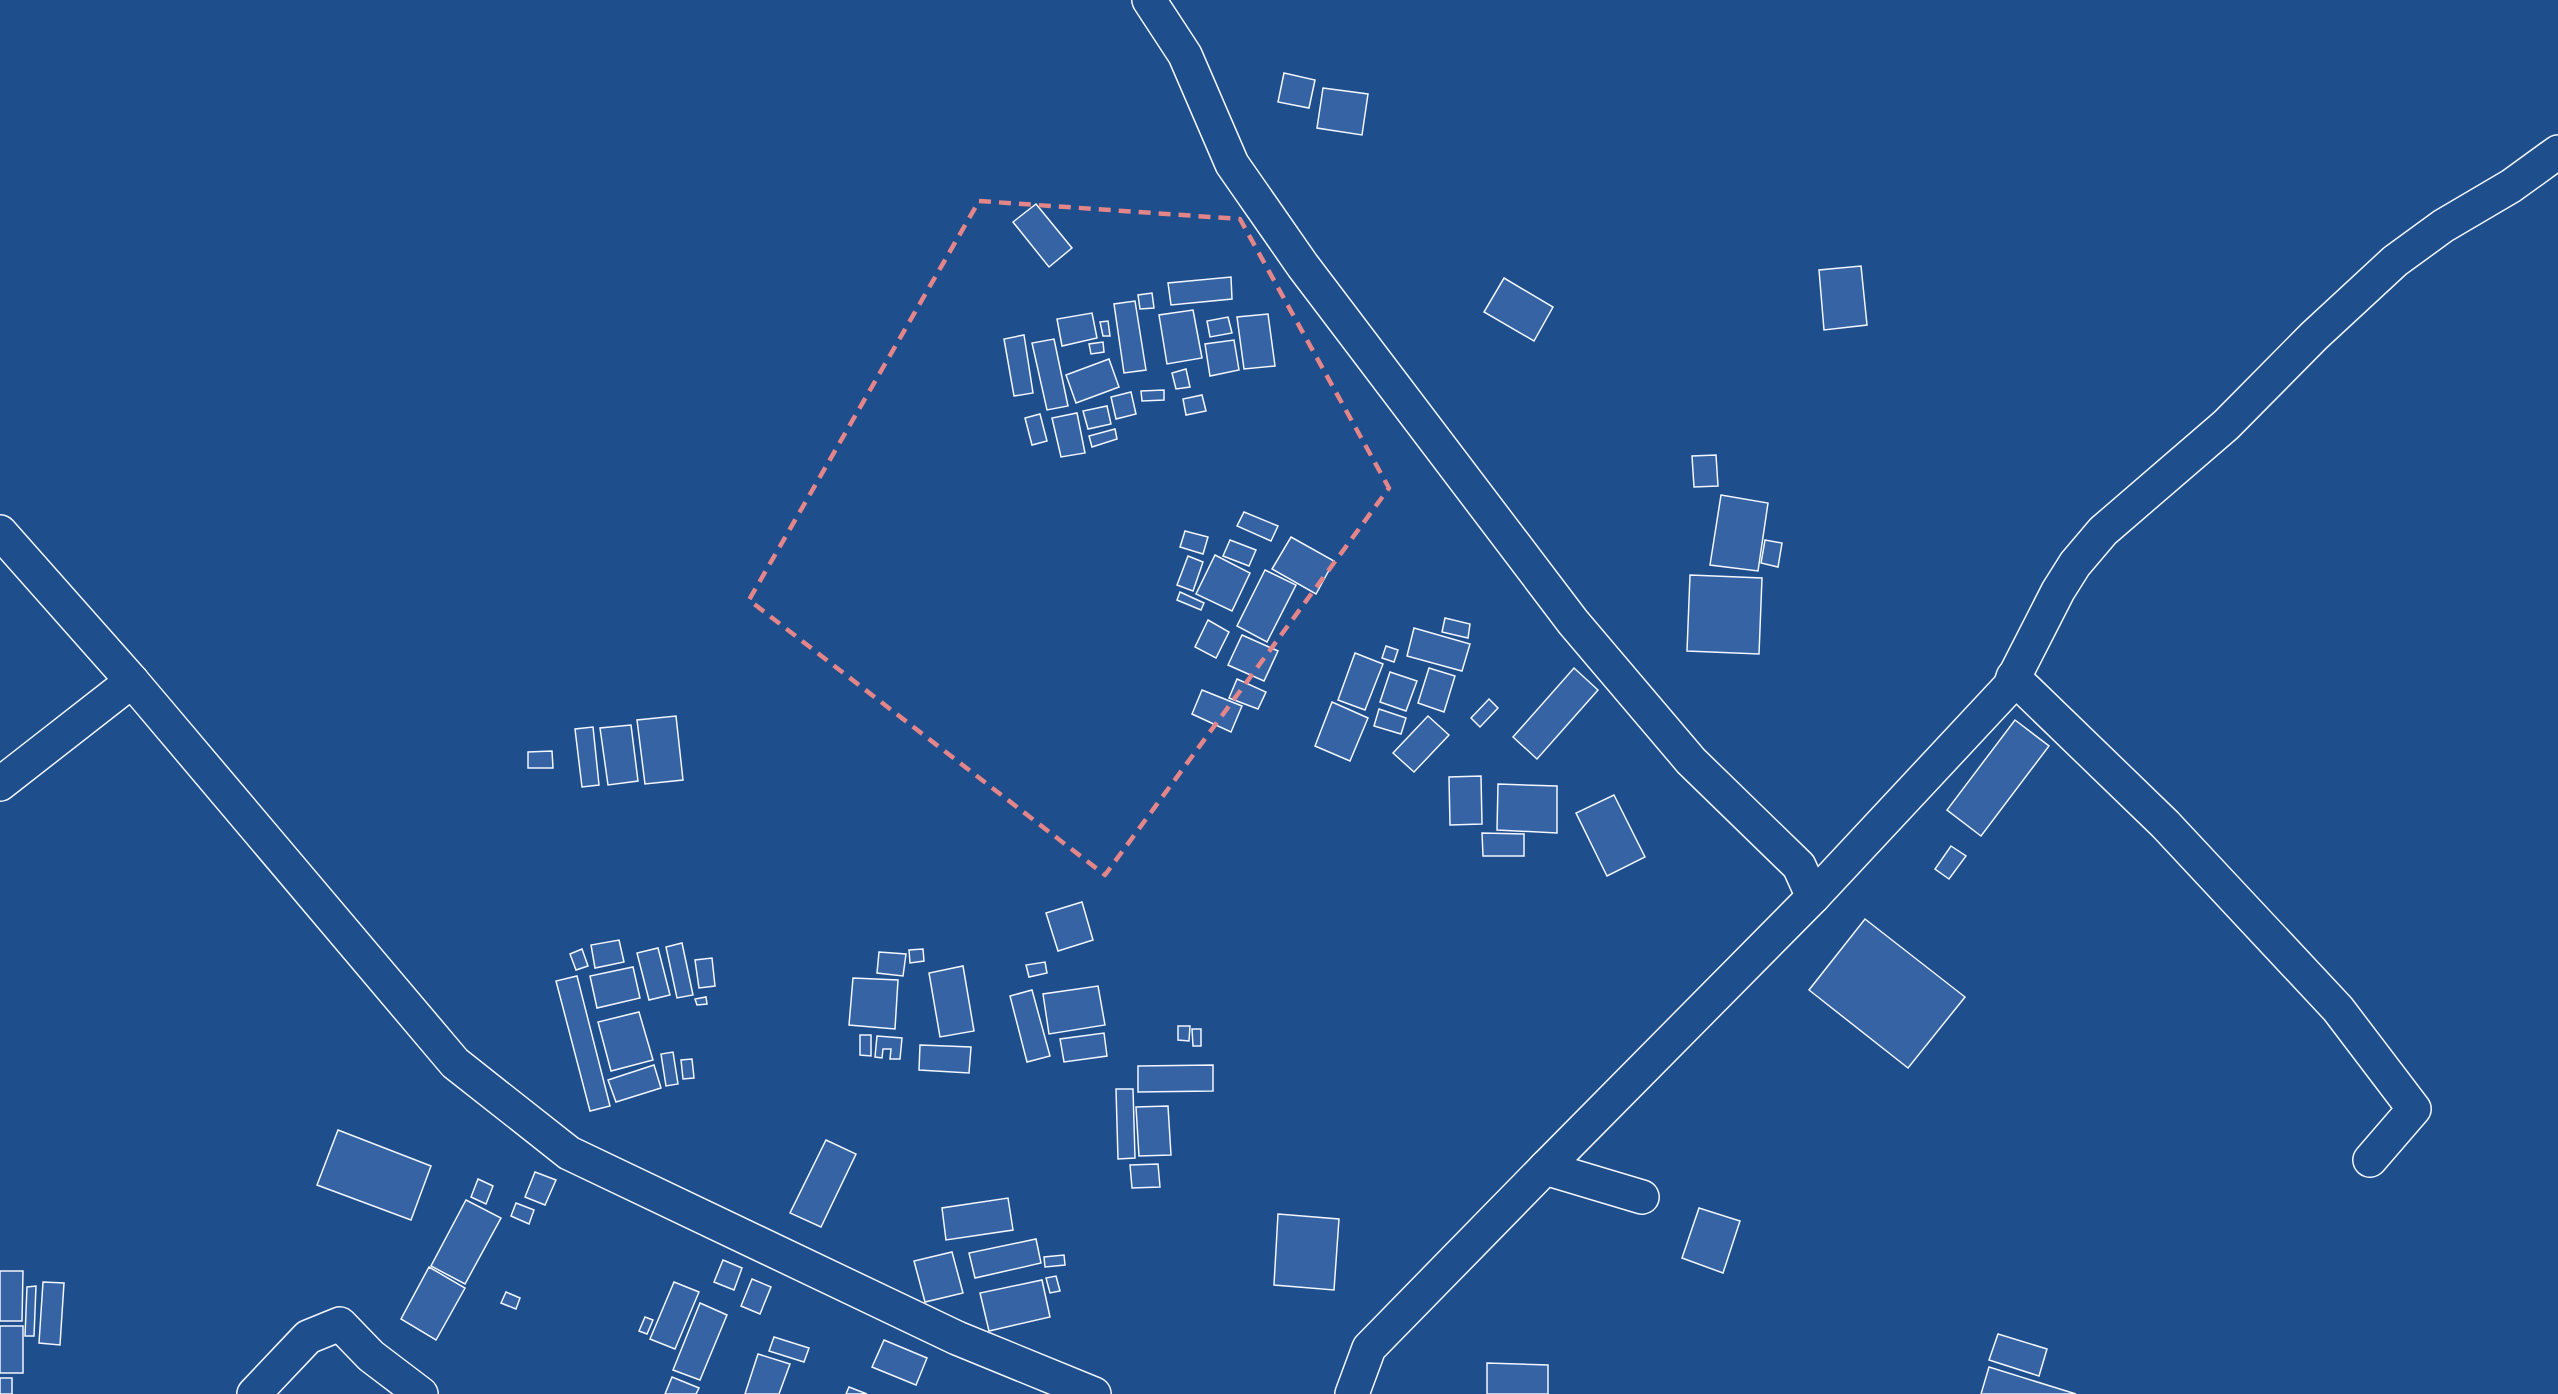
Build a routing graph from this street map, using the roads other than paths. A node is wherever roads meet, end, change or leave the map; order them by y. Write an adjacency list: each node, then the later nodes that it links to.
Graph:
1 (1149, 0): 7 (street)
2 (2558, 152): 4 (street)
3 (0, 532): 5 (street)
4 (2013, 677): 7 (street); 8 (street)
5 (132, 681): 6 (street); 13 (street)
6 (0, 784)
7 (1813, 897): 9 (street)
8 (2370, 1160)
9 (1545, 1168): 10 (street); 14 (street)
10 (1642, 1197)
11 (254, 1394): 12 (street)
12 (421, 1394)
13 (1094, 1394)
14 (1352, 1394)

